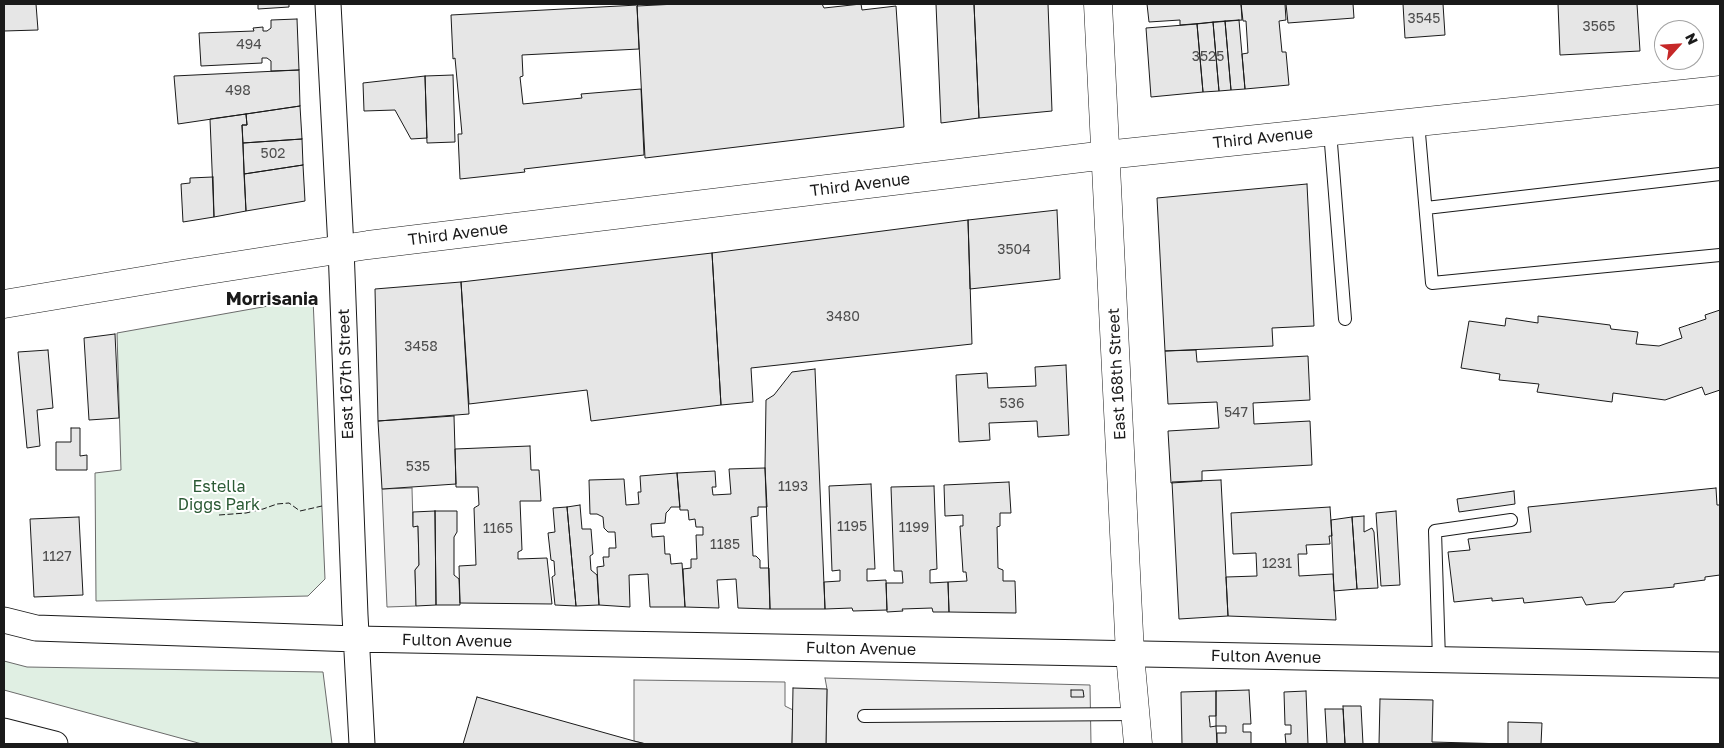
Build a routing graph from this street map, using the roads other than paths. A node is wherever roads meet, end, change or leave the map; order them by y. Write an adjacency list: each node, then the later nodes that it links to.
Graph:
1 (328, 4): 9 (street, East 167th Street)
2 (1098, 4): 6 (main road, East 168th Street)
3 (1720, 90): 4 (main road, Third Avenue)
4 (1418, 122): 5 (main road, Third Avenue); 8 (lane)
5 (1330, 131): 6 (main road, Third Avenue); 12 (lane)
6 (1106, 155): 9 (main road, Third Avenue); 16 (main road, East 168th Street)
7 (1720, 174): 8 (lane)
8 (1426, 208): 10 (lane)
9 (341, 248): 11 (main road, Third Avenue); 15 (street, East 167th Street)
10 (1720, 255)
11 (4, 304)
12 (1346, 319)
13 (1511, 520): 17 (lane)
14 (4, 620): 15 (street, Fulton Avenue)
15 (356, 639): 16 (street, Fulton Avenue); 23 (street, East 167th Street)
16 (1130, 654): 17 (street, Fulton Avenue); 19 (main road, East 168th Street)
17 (1438, 660): 18 (street, Fulton Avenue)
18 (1720, 665)
19 (1136, 714): 20 (lane); 24 (main road, East 168th Street)
20 (864, 716)
21 (4, 731): 22 (street)
22 (55, 744)
23 (362, 744)
24 (1138, 744)

